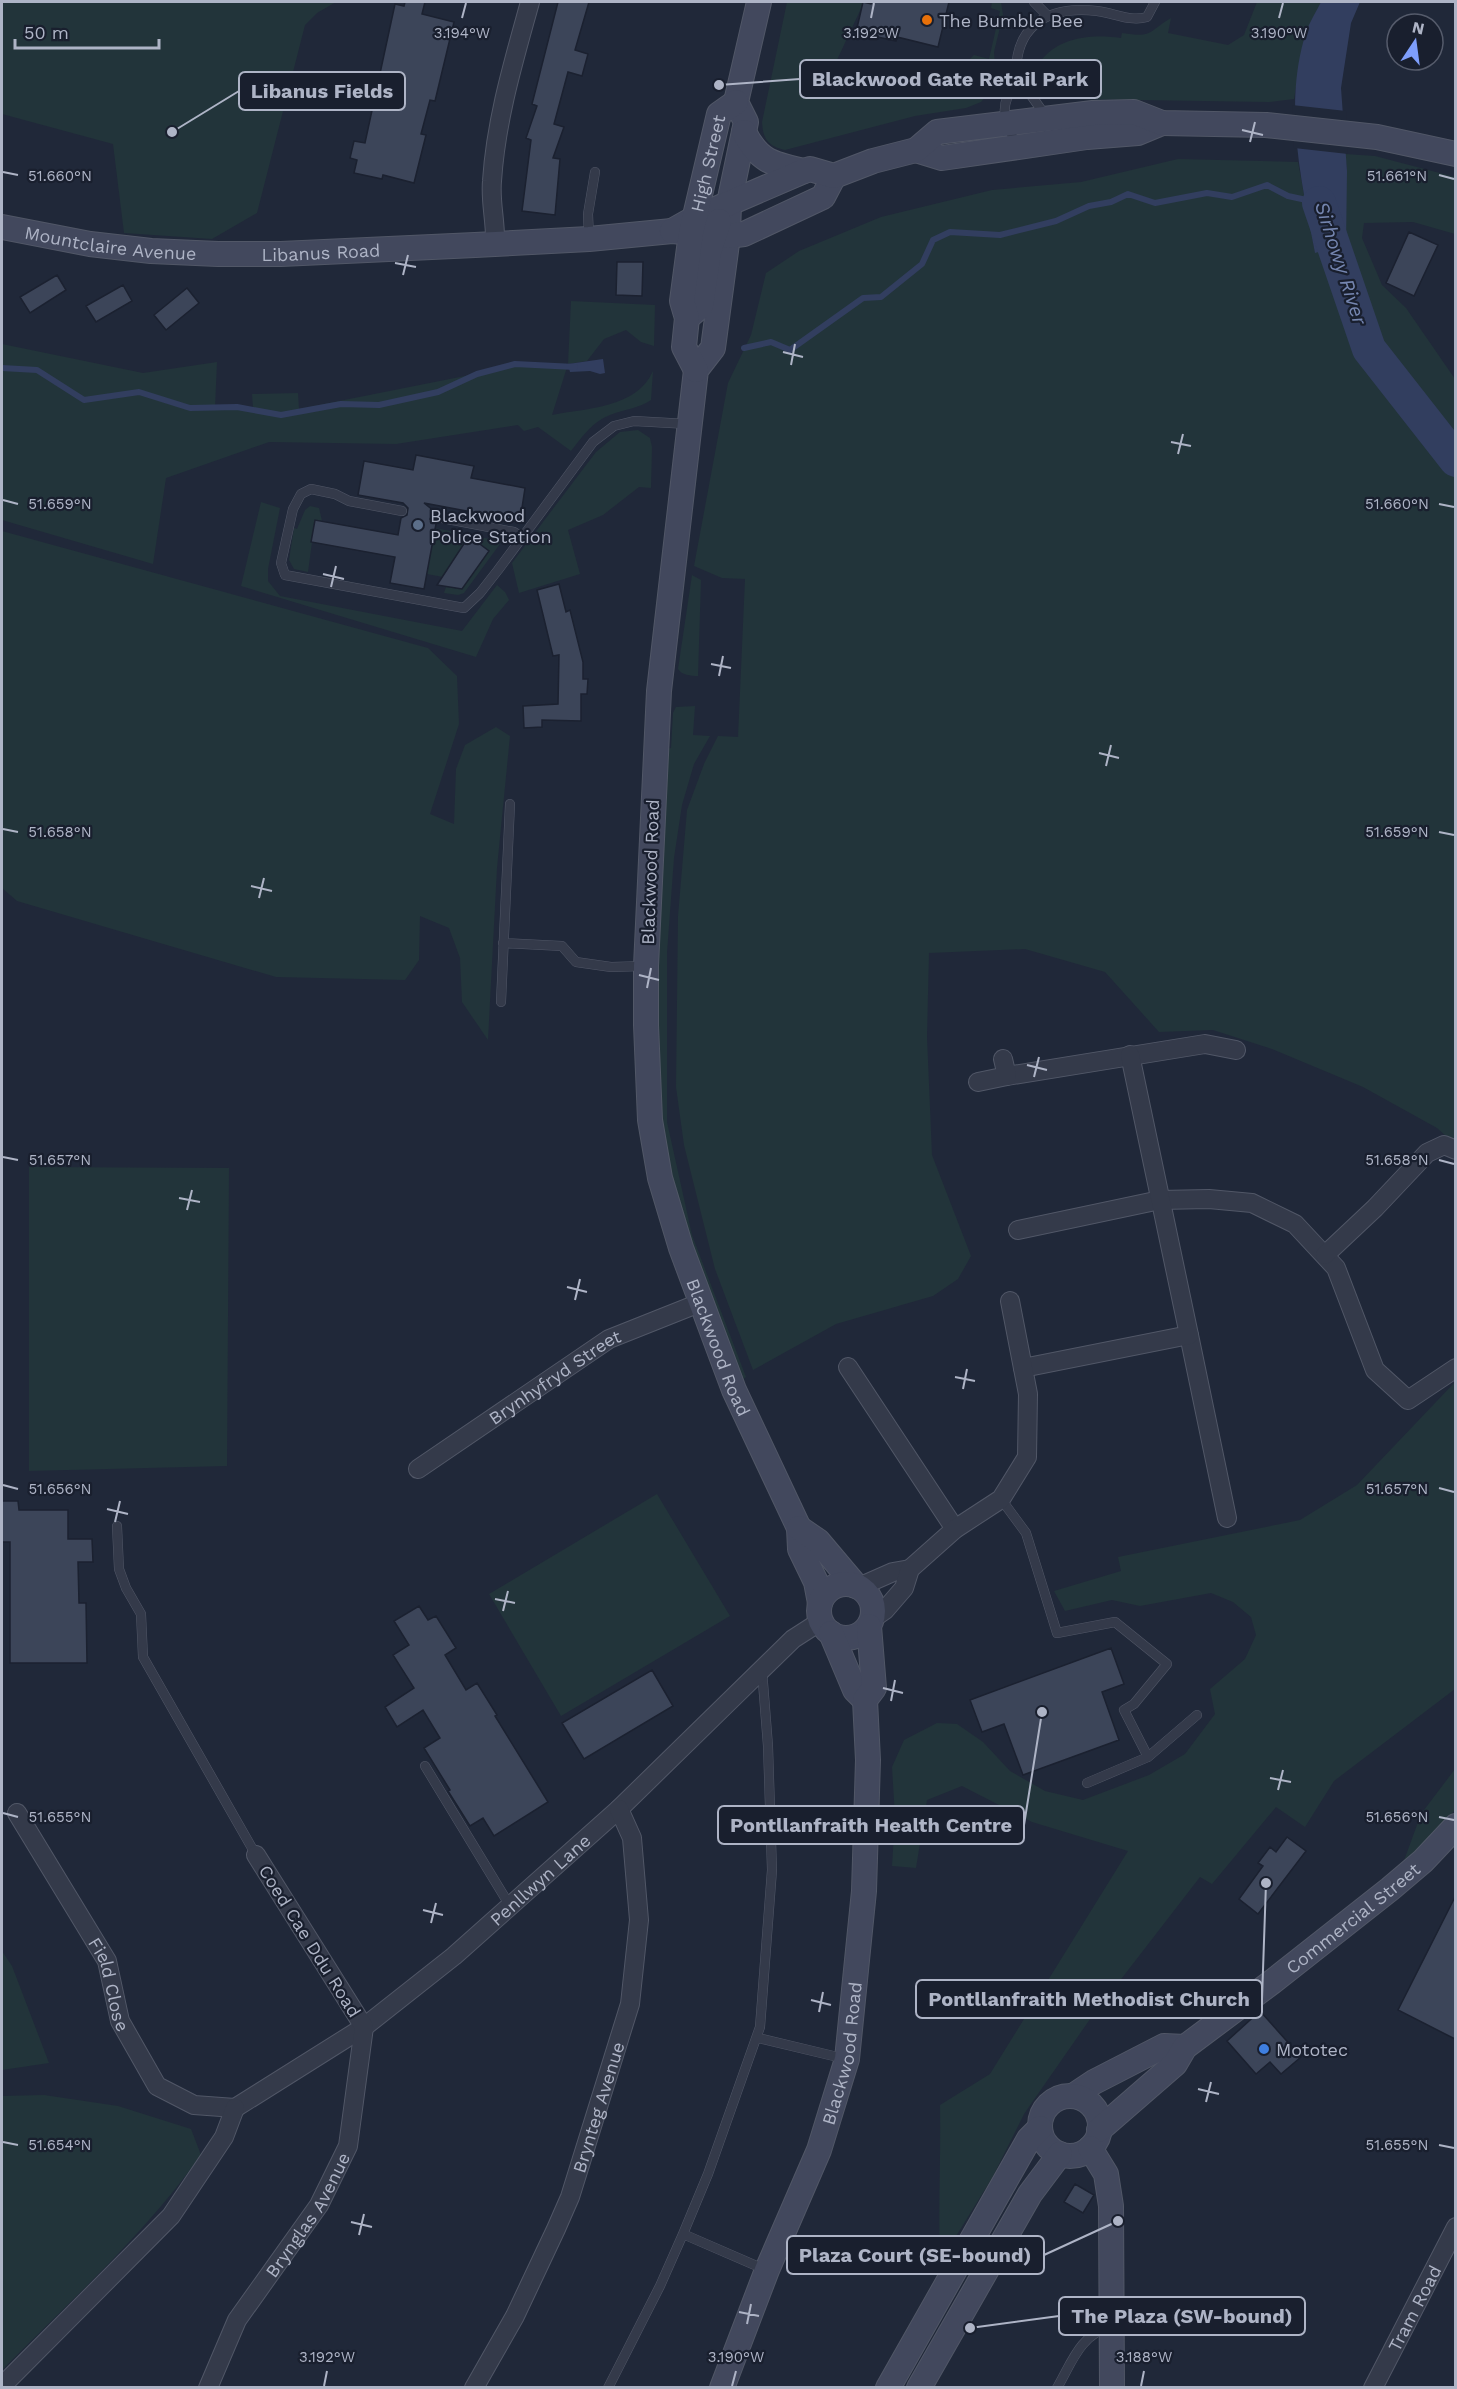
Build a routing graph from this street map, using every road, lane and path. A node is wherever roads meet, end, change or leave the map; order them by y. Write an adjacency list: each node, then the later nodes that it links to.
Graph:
1 (530, 2): 21 (street)
2 (759, 2): 7 (main road, High Street)
3 (1034, 2): 5 (lane)
4 (1155, 2): 5 (lane)
5 (1048, 16): 6 (lane)
6 (1017, 84): 8 (lane); 10 (lane)
7 (736, 102): 11 (main road, High Street); 18 (main road, High Street)
8 (1051, 120): 9 (main road); 10 (main road)
9 (1162, 123): 12 (main road); 14 (main road)
10 (1006, 124): 12 (lane); 13 (main road)
11 (744, 132): 15 (main road); 18 (main road, High Street)
12 (1017, 146): 13 (main road)
13 (916, 150): 17 (main road)
14 (1455, 154)
15 (804, 171): 17 (main road); 18 (main road)
16 (595, 172): 20 (lane)
17 (834, 176): 18 (main road)
18 (708, 225): 20 (main road, Libanus Road); 23 (main road, Blackwood Road); 23 (main road)
19 (2, 227): 22 (main road, Mountclaire Avenue)
20 (589, 239): 21 (main road, Libanus Road)
21 (495, 244): 22 (main road, Libanus Road)
22 (218, 254)
23 (696, 370): 24 (main road, Blackwood Road)
24 (689, 424): 27 (lane); 30 (main road, Blackwood Road)
25 (402, 511): 27 (lane)
26 (437, 517): 27 (lane)
27 (522, 537)
28 (510, 804): 29 (lane)
29 (503, 943): 30 (lane); 31 (lane)
30 (646, 966): 40 (main road, Blackwood Road)
31 (501, 1002)
32 (1236, 1050): 33 (street)
33 (1130, 1055): 34 (street); 36 (street)
34 (978, 1082)
35 (1455, 1150): 38 (street)
36 (1160, 1200): 37 (street); 38 (street); 41 (street)
37 (1018, 1230)
38 (1324, 1256): 44 (street)
39 (1010, 1301): 43 (street)
40 (702, 1302): 45 (street, Brynhyfryd Street); 49 (main road, Blackwood Road)
41 (1189, 1335): 43 (street); 47 (street)
42 (848, 1367): 50 (street)
43 (1023, 1368): 46 (street)
44 (1455, 1368)
45 (418, 1469)
46 (1001, 1499): 50 (street); 58 (lane)
47 (1227, 1518)
48 (117, 1526): 64 (lane)
49 (799, 1528): 52 (main road, Blackwood Road); 53 (main road, Blackwood Road)
50 (956, 1529): 51 (street)
51 (910, 1569): 52 (street); 54 (street)
52 (857, 1586): 53 (main road); 54 (main road)
53 (824, 1619): 54 (main road); 55 (street, Penllwyn Lane); 56 (main road, Blackwood Road)
54 (870, 1622): 56 (main road, Blackwood Road)
55 (762, 1670): 61 (street, Penllwyn Lane); 67 (lane)
56 (866, 1700): 69 (main road, Blackwood Road)
57 (1197, 1715): 58 (lane)
58 (1148, 1757): 60 (lane)
59 (425, 1766): 65 (lane)
60 (1087, 1783)
61 (619, 1809): 65 (street, Penllwyn Lane); 81 (street, Brynteg Avenue)
62 (17, 1813): 71 (street, Field Close)
63 (1455, 1826): 68 (main road, Commercial Street)
64 (256, 1855): 66 (street, Coed Cae Ddu Road)
65 (510, 1906): 66 (street, Penllwyn Lane)
66 (364, 2027): 71 (street, Penllwyn Lane); 80 (street, Brynglas Avenue)
67 (758, 2038): 69 (lane); 76 (lane)
68 (1185, 2047): 70 (main road); 73 (main road, Commercial Street)
69 (847, 2059): 77 (main road, Blackwood Road)
70 (1073, 2096): 72 (main road); 73 (main road)
71 (235, 2108): 79 (street)
72 (1040, 2128): 74 (main road); 84 (main road)
73 (1094, 2139): 74 (main road, Commercial Street); 78 (main road)
74 (1060, 2154): 85 (main road)
75 (1455, 2227): 88 (street, Tram Road)
76 (683, 2234): 77 (lane); 82 (lane)
77 (767, 2270): 83 (main road, Blackwood Road)
78 (1113, 2326): 86 (lane); 87 (main road)
79 (2, 2386)
80 (208, 2388)
81 (474, 2388)
82 (608, 2388)
83 (722, 2388)
84 (888, 2388)
85 (919, 2388)
86 (1057, 2388)
87 (1112, 2388)
88 (1373, 2388)

